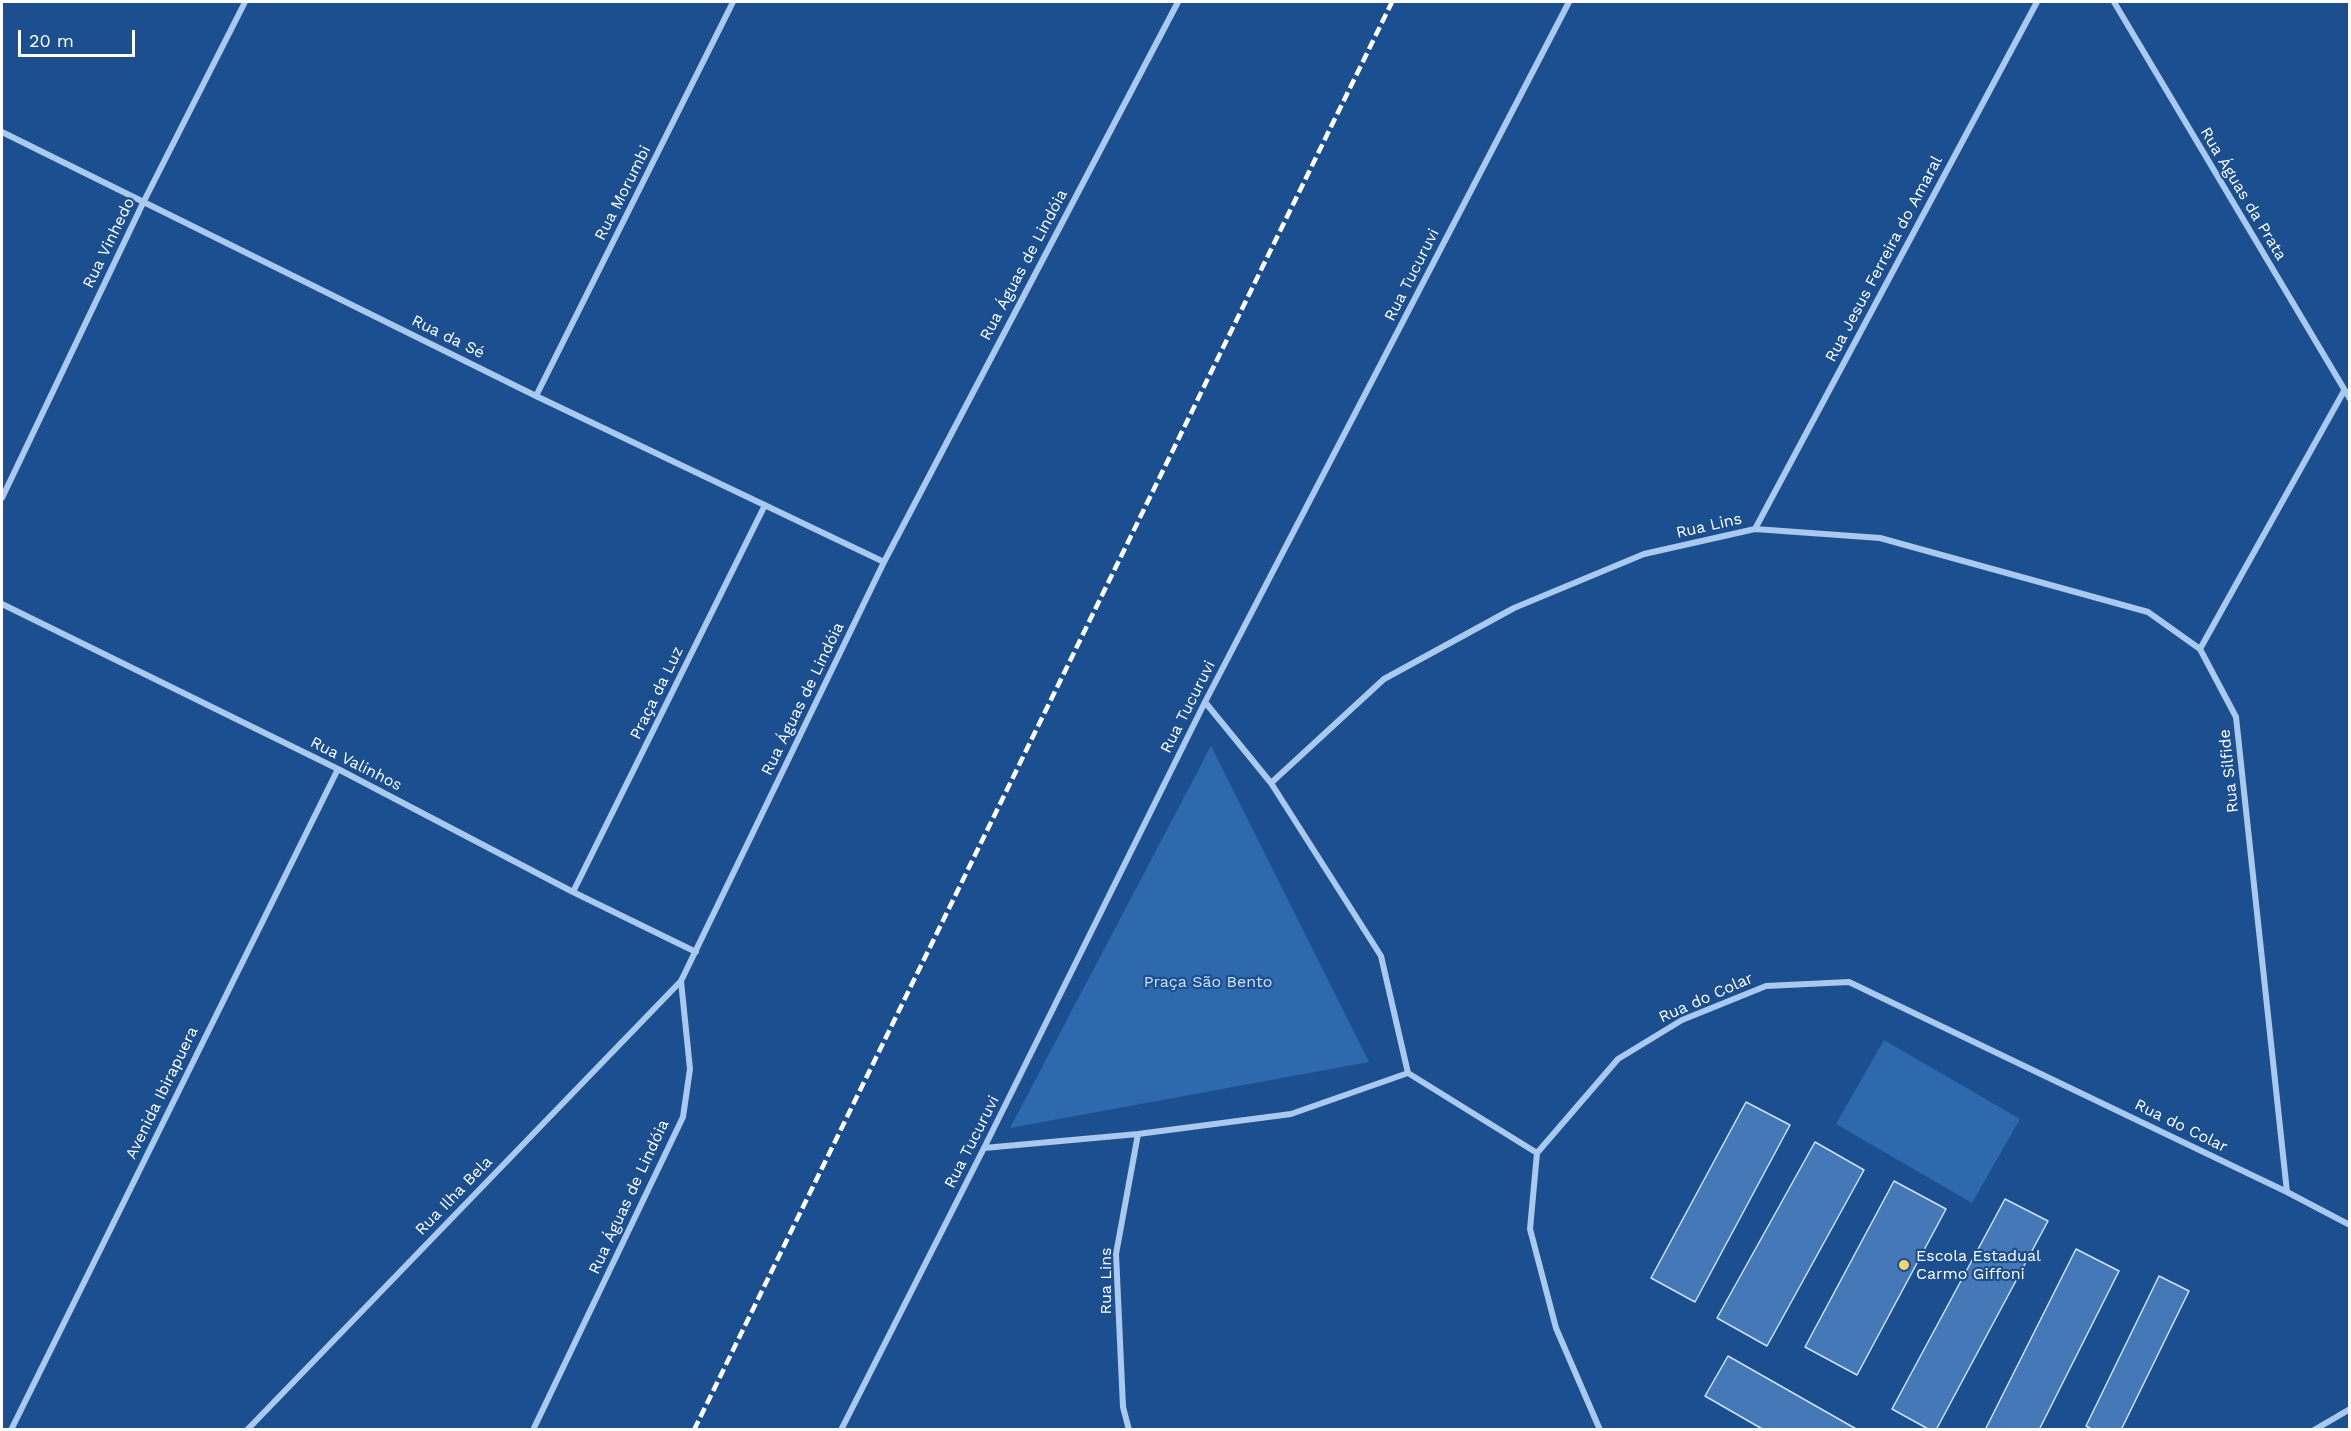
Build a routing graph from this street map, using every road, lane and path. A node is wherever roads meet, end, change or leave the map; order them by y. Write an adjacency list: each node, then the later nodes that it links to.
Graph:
1 (245, 2): 8 (street, Rua Vinhedo)
2 (733, 2): 10 (street, Rua Morumbi)
3 (1178, 2): 15 (street, Rua Águas de Lindóia)
4 (1569, 2): 18 (street, Rua Tucuruvi)
5 (2037, 2): 14 (street, Rua Jesus Ferreira do Amaral)
6 (2114, 2): 9 (street, Rua Águas da Prata)
7 (2, 132): 8 (street, Rua da Sé)
8 (143, 203): 10 (street, Rua da Sé); 12 (street, Rua Vinhedo)
9 (2344, 391): 11 (street, Rua Águas da Prata); 17 (street)
10 (536, 396): 13 (street, Rua da Sé)
11 (2349, 399)
12 (2, 498)
13 (765, 505): 15 (street, Rua da Sé); 21 (street, Praça da Luz)
14 (1755, 529): 17 (street, Rua Lins); 20 (street, Rua Lins)
15 (884, 562): 22 (street, Rua Águas de Lindóia)
16 (2, 604): 19 (street, Rua Valinhos)
17 (2200, 649): 28 (street, Rua Sílfide)
18 (1205, 702): 20 (street); 26 (street, Rua Tucuruvi)
19 (338, 769): 21 (street, Rua Valinhos); 31 (street, Avenida Ibirapuera)
20 (1271, 783): 24 (street)
21 (573, 892): 22 (street, Rua Valinhos)
22 (696, 952): 23 (street, Rua Águas de Lindóia)
23 (681, 981): 32 (street, Rua Ilha Bela); 33 (street, Rua Águas de Lindóia)
24 (1408, 1074): 25 (street); 27 (street)
25 (1138, 1134): 26 (street); 35 (street, Rua Lins)
26 (984, 1148): 34 (street, Rua Tucuruvi)
27 (1537, 1153): 28 (street, Rua do Colar); 36 (street)
28 (2288, 1192): 29 (street, Rua do Colar)
29 (2349, 1225)
30 (2349, 1408): 37 (street)
31 (11, 1430)
32 (247, 1430)
33 (533, 1430)
34 (841, 1430)
35 (1129, 1430)
36 (1600, 1430)
37 (2314, 1430)

